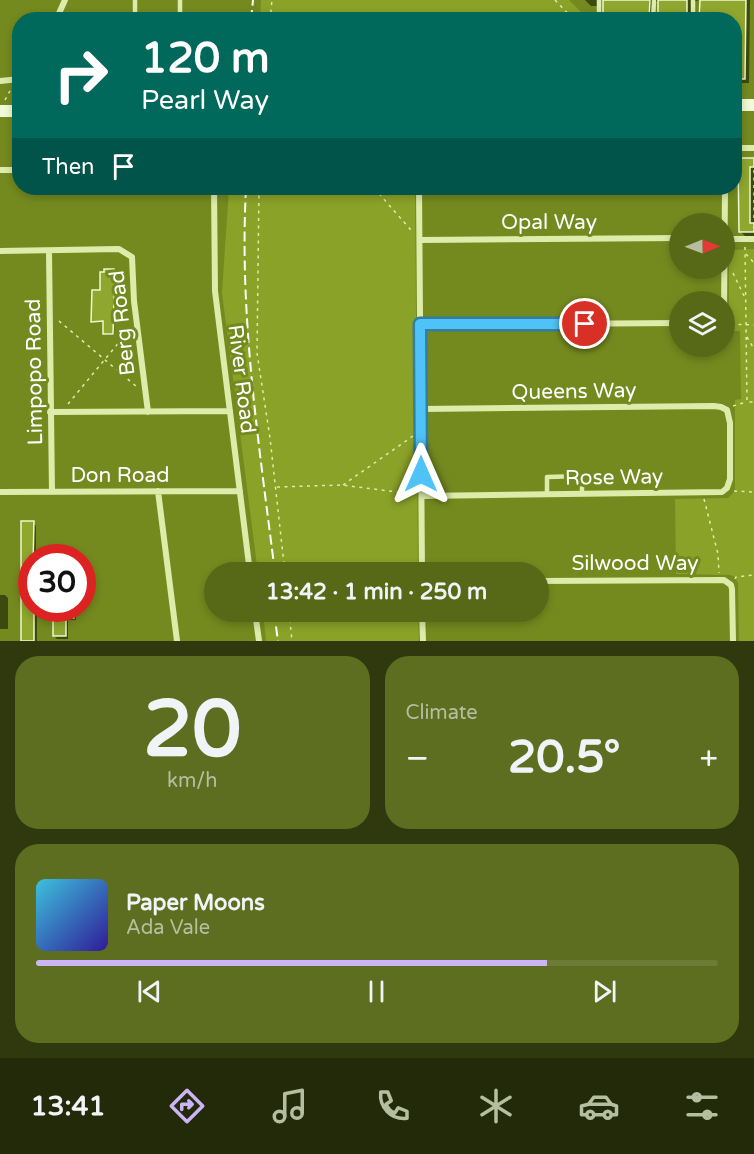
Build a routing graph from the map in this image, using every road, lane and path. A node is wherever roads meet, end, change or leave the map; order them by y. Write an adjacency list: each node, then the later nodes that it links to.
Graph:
1 (555, 0): 2 (path)
2 (566, 12)
3 (12, 88): 4 (path)
4 (2, 107)
5 (754, 170): 11 (path)
6 (214, 195): 40 (street, River Road)
7 (259, 195): 46 (path)
8 (380, 195): 17 (path)
9 (419, 195): 17 (street)
10 (725, 195): 12 (street)
11 (753, 198): 13 (path)
12 (725, 213)
13 (754, 220)
14 (669, 238): 17 (street, Opal Way)
15 (754, 238): 16 (street)
16 (735, 239)
17 (420, 240): 28 (street)
18 (740, 244): 21 (path)
19 (0, 251): 20 (street, Berg Road)
20 (49, 251): 25 (street, Limpopo Road); 27 (street, Berg Road)
21 (745, 254): 22 (path); 24 (path)
22 (754, 263)
23 (735, 279): 24 (path)
24 (746, 300): 30 (path)
25 (50, 317): 34 (path); 41 (street, Limpopo Road)
26 (669, 323): 28 (street)
27 (137, 324): 34 (path); 35 (street, Berg Road)
28 (420, 324): 38 (street)
29 (735, 324): 30 (path)
30 (746, 325): 31 (path); 32 (path)
31 (754, 325)
32 (746, 336): 33 (path); 36 (path)
33 (754, 349)
34 (104, 360): 35 (path); 42 (path)
35 (145, 393): 43 (street, Berg Road)
36 (747, 402): 37 (path); 39 (path)
37 (754, 402)
38 (421, 409): 39 (street, Queens Way); 44 (street)
39 (727, 410): 47 (street)
40 (230, 411): 43 (street); 49 (street, River Road)
41 (50, 412): 42 (street); 51 (street, Limpopo Road)
42 (63, 412): 43 (street)
43 (148, 412)
44 (421, 431): 45 (path); 56 (street)
45 (342, 485): 46 (path); 56 (path)
46 (276, 487): 58 (path)
47 (727, 488): 52 (path); 53 (street, Rose Way)
48 (158, 491): 49 (street, Don Road); 51 (street, Don Road); 67 (street)
49 (240, 491): 57 (street, River Road)
50 (0, 492): 51 (street, Don Road)
51 (52, 492)
52 (754, 492)
53 (701, 493): 55 (street, Rose Way); 61 (path)
54 (547, 494): 55 (street, Rose Way); 55 (lane); 56 (street, Rose Way)
55 (582, 494)
56 (422, 495): 59 (street)
57 (249, 562)
58 (284, 562)
59 (422, 562)
60 (754, 575): 63 (path)
61 (719, 579): 62 (street, Silwood Way); 63 (street, Silwood Way)
62 (549, 581)
63 (731, 585): 71 (street)
64 (256, 622): 68 (street)
65 (290, 622): 69 (path)
66 (422, 622): 70 (street)
67 (177, 641)
68 (259, 641)
69 (292, 641)
70 (423, 641)
71 (733, 641)

